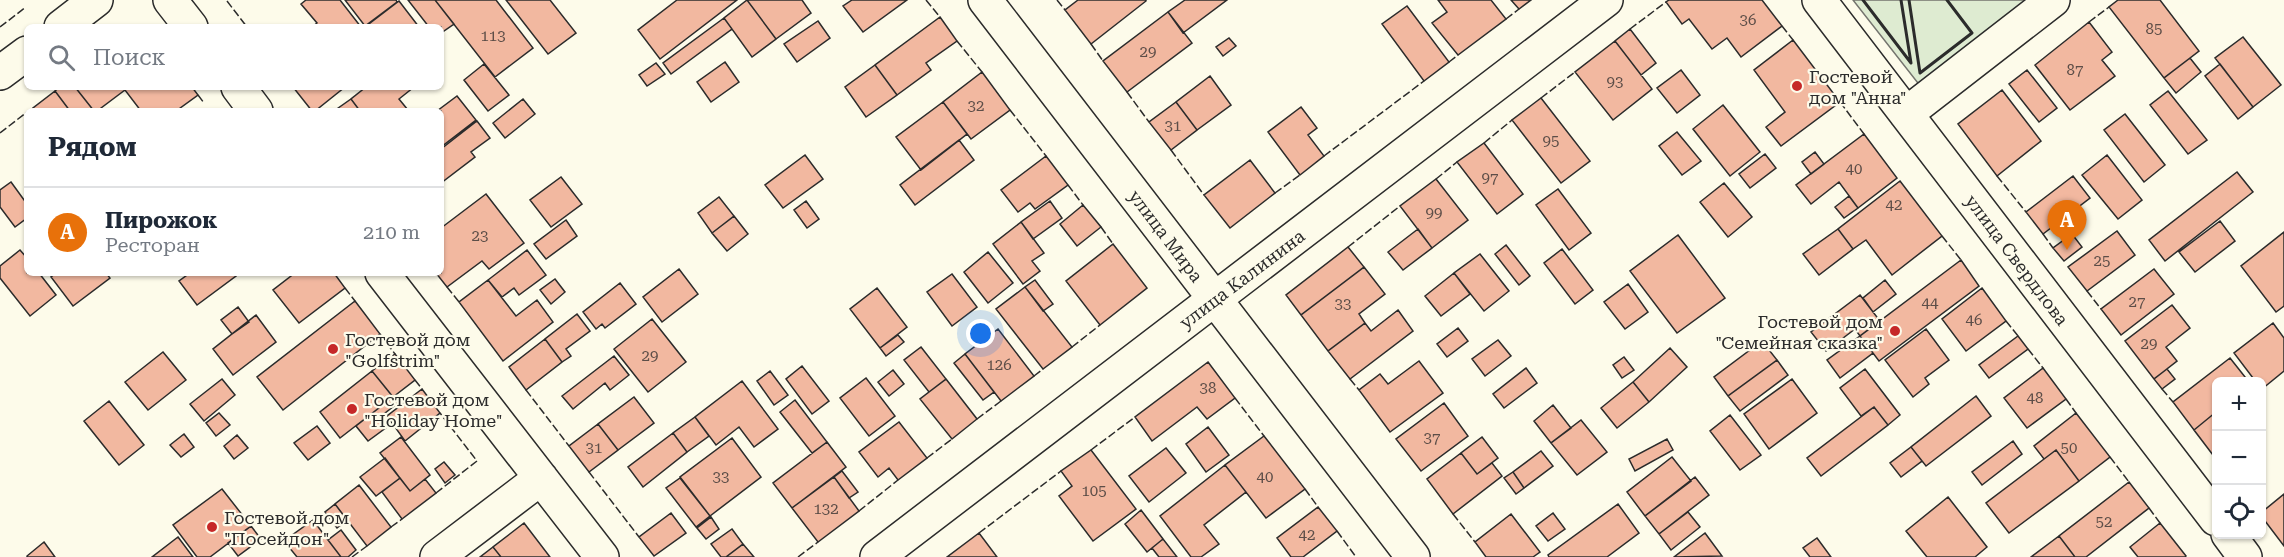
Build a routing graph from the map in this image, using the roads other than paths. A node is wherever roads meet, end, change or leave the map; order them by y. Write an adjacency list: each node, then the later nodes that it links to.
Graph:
1 (96, 0): 7 (street)
2 (170, 0): 8 (street)
3 (986, 0): 15 (street, улица Мира)
4 (1606, 0): 15 (street, улица Калинина)
5 (1818, 0): 13 (street, улица Свердлова)
6 (2053, 0): 13 (street)
7 (65, 24)
8 (189, 24)
9 (24, 55): 10 (street)
10 (0, 73)
11 (240, 90): 12 (street)
12 (254, 108)
13 (1906, 114): 17 (street, улица Свердлова)
14 (384, 276): 16 (street)
15 (1215, 299): 21 (street, улица Калинина); 22 (street, улица Мира)
16 (541, 478): 19 (street); 20 (street)
17 (2212, 512)
18 (2232, 539): 23 (street)
19 (437, 557)
20 (602, 557)
21 (877, 557)
22 (1413, 557)
23 (2245, 557)

